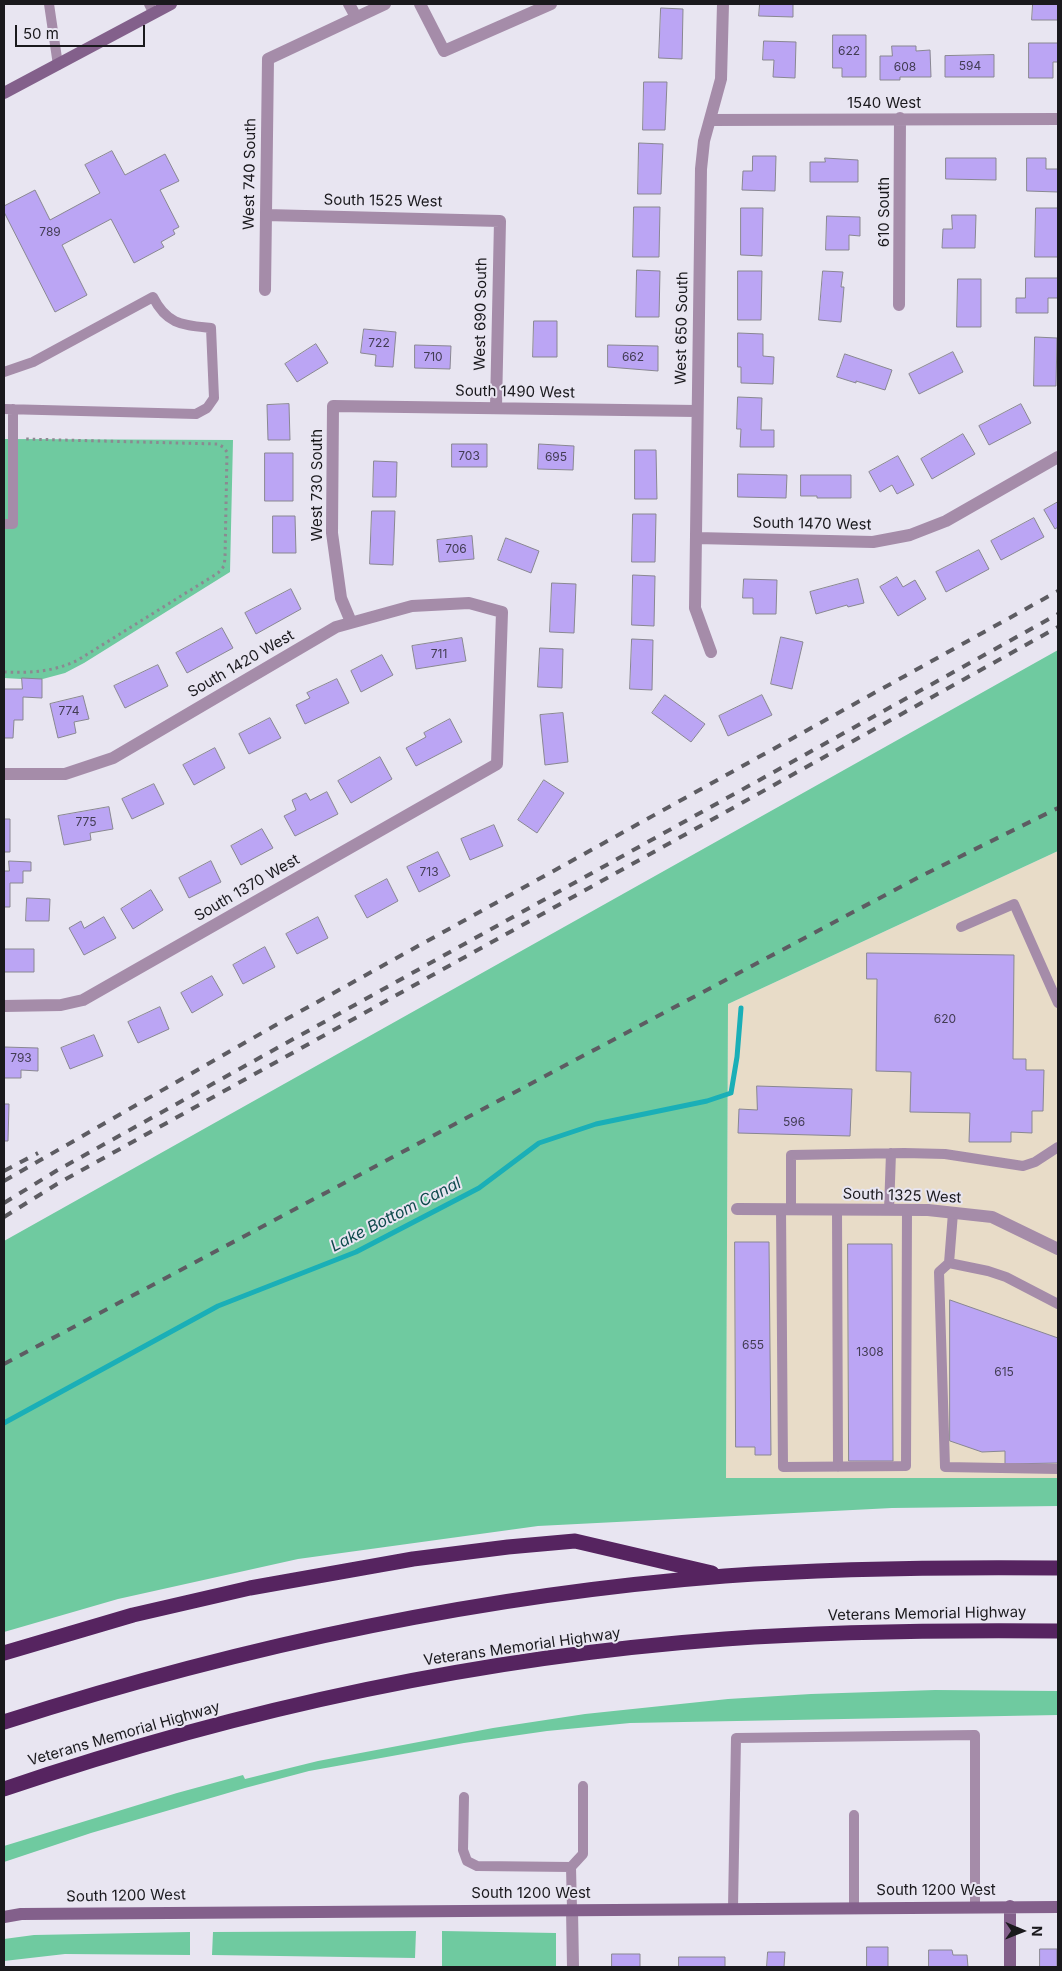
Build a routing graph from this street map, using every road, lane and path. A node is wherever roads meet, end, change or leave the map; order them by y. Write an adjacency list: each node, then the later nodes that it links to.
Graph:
1 (49, 4): 10 (lane)
2 (171, 4): 8 (main road)
3 (349, 4): 9 (street)
4 (384, 4): 9 (street)
5 (420, 4): 6 (street)
6 (551, 4)
7 (723, 4): 14 (street, West 650 South)
8 (151, 8): 10 (main road)
9 (356, 17): 15 (street, West 740 South)
10 (58, 65): 11 (main road)
11 (4, 93)
12 (900, 118): 13 (street, 1540 West); 14 (street, 1540 West); 18 (street, 610 South)
13 (1058, 119)
14 (710, 120): 23 (street, West 650 South)
15 (266, 215): 16 (street, South 1525 West); 17 (street, West 740 South)
16 (500, 220): 21 (street, West 690 South)
17 (265, 290)
18 (899, 305)
19 (4, 372): 22 (lane)
20 (334, 406): 21 (street, South 1490 West); 28 (street, West 730 South)
21 (496, 407): 23 (street, South 1490 West)
22 (8, 409): 24 (lane)
23 (696, 411): 27 (street, West 650 South)
24 (13, 439): 26 (lane); 30 (path)
25 (1058, 457): 27 (street, South 1470 West)
26 (4, 524)
27 (696, 538): 29 (street, West 650 South)
28 (351, 622): 31 (street, South 1420 West); 32 (street, South 1420 West)
29 (711, 652)
30 (4, 672)
31 (497, 764): 35 (street, South 1370 West)
32 (4, 774)
33 (961, 927): 34 (lane)
34 (1058, 1003)
35 (4, 1006)
36 (1058, 1147): 37 (lane)
37 (891, 1153): 39 (lane); 41 (lane)
38 (737, 1209): 39 (street, South 1325 West)
39 (786, 1209): 40 (street, South 1325 West); 47 (lane)
40 (837, 1210): 41 (street, South 1325 West); 47 (lane)
41 (889, 1210): 42 (street, South 1325 West)
42 (907, 1210): 43 (street, South 1325 West); 47 (lane)
43 (953, 1213): 44 (street, South 1325 West); 45 (lane)
44 (1058, 1249)
45 (949, 1263): 46 (lane); 48 (lane)
46 (1058, 1304)
47 (838, 1467)
48 (1058, 1469)
49 (1058, 1568): 50 (highway)
50 (725, 1576): 52 (highway); 53 (highway)
51 (1058, 1631): 55 (highway, Veterans Memorial Highway)
52 (4, 1653)
53 (4, 1722)
54 (583, 1786): 58 (lane)
55 (4, 1789)
56 (464, 1797): 58 (lane)
57 (854, 1815): 61 (lane)
58 (571, 1867): 64 (lane)
59 (975, 1906): 60 (main road, South 1200 West); 61 (main road, South 1200 West); 63 (lane)
60 (1010, 1906): 62 (main road, South 1200 West); 67 (main road)
61 (854, 1907): 63 (main road, South 1200 West)
62 (1058, 1907)
63 (733, 1908): 64 (main road, South 1200 West)
64 (572, 1909): 65 (main road, South 1200 West); 66 (street)
65 (4, 1917)
66 (573, 1967)
67 (1010, 1967)

